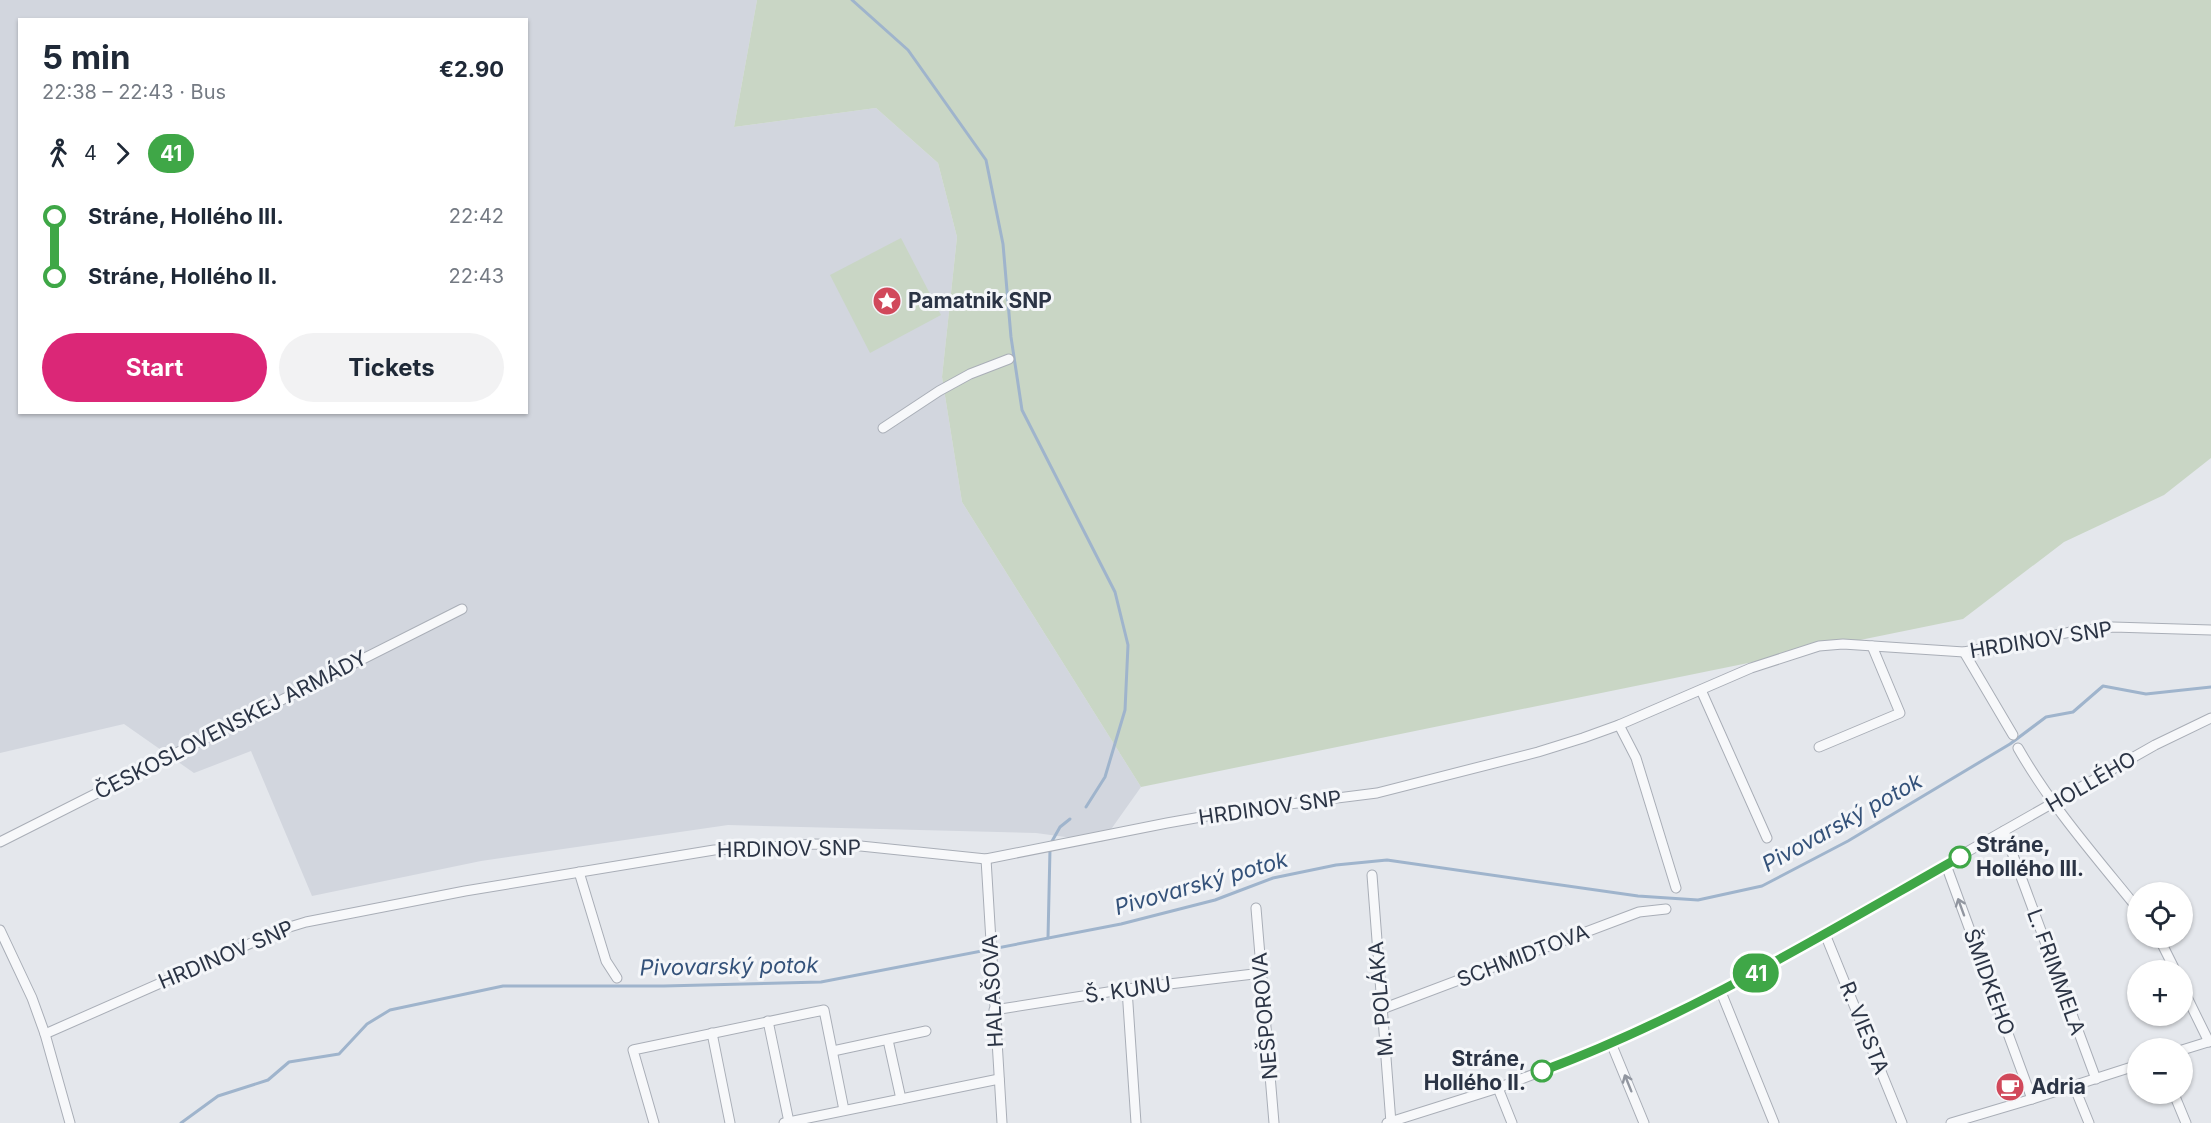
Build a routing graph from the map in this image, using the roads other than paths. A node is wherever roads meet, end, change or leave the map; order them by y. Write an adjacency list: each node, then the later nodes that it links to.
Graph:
1 (1009, 359): 2 (street)
2 (883, 428)
3 (462, 609): 16 (street, ČESKOSLOVENSKEJ ARMÁDY)
4 (2211, 630): 6 (street, HRDINOV SNP)
5 (1872, 646): 6 (street, HRDINOV SNP); 7 (street, HRDINOV SNP); 11 (street)
6 (1965, 652): 10 (street)
7 (1701, 690): 9 (street, HRDINOV SNP); 15 (street)
8 (2211, 718): 13 (street, HOLLÉHO)
9 (1619, 725): 17 (street, HRDINOV SNP); 21 (street)
10 (2013, 735)
11 (1819, 747)
12 (2018, 748): 13 (street)
13 (2054, 803): 14 (street, HOLLÉHO); 22 (street)
14 (2004, 831): 18 (street, HOLLÉHO); 44 (street, L. FRIMMELA)
15 (1767, 838)
16 (0, 842)
17 (986, 859): 19 (street, HRDINOV SNP); 33 (street, HALAŠOVA)
18 (1946, 864): 26 (street, HOLLÉHO); 49 (street, ŠMIDKEHO, one-way to 18)
19 (579, 872): 28 (street); 37 (street, HRDINOV SNP)
20 (1372, 875): 31 (street, M. POLÁKA)
21 (1676, 888)
22 (2127, 895)
23 (1256, 908): 27 (street, NEŠPOROVA)
24 (1666, 909): 31 (street, SCHMIDTOVA)
25 (0, 930): 37 (street)
26 (1825, 934): 30 (street, HOLLÉHO); 63 (street, R. VIESTA)
27 (1262, 973): 29 (street, Š. KUNU); 58 (street, NEŠPOROVA)
28 (616, 978)
29 (1127, 989): 33 (street, Š. KUNU); 57 (street)
30 (1721, 992): 40 (street, HOLLÉHO); 62 (street)
31 (1382, 1009): 59 (street, M. POLÁKA)
32 (2193, 1009): 39 (street)
33 (994, 1010): 45 (street, HALAŠOVA)
34 (768, 1021): 36 (street); 42 (street); 55 (street)
35 (926, 1031): 38 (street)
36 (712, 1033): 53 (street); 54 (street)
37 (45, 1034): 52 (street)
38 (888, 1040): 42 (street); 48 (street)
39 (2210, 1042): 41 (street)
40 (1611, 1043): 47 (street, HOLLÉHO); 61 (street, one-way to 40)
41 (2193, 1047)
42 (833, 1051): 51 (street)
43 (2127, 1068): 44 (street)
44 (2096, 1078): 46 (street)
45 (999, 1079): 48 (street); 56 (street, HALAŠOVA)
46 (2074, 1086): 49 (street); 65 (street)
47 (1498, 1088): 59 (street, HOLLÉHO); 60 (street)
48 (901, 1099): 51 (street)
49 (2032, 1100): 64 (street)
50 (2178, 1104): 66 (street)
51 (844, 1110): 55 (street)
52 (70, 1123)
53 (654, 1123)
54 (730, 1123)
55 (786, 1123)
56 (1002, 1123)
57 (1136, 1123)
58 (1274, 1123)
59 (1390, 1123)
60 (1512, 1123)
61 (1644, 1123)
62 (1774, 1123)
63 (1902, 1123)
64 (1951, 1123)
65 (2089, 1123)
66 (2186, 1123)

